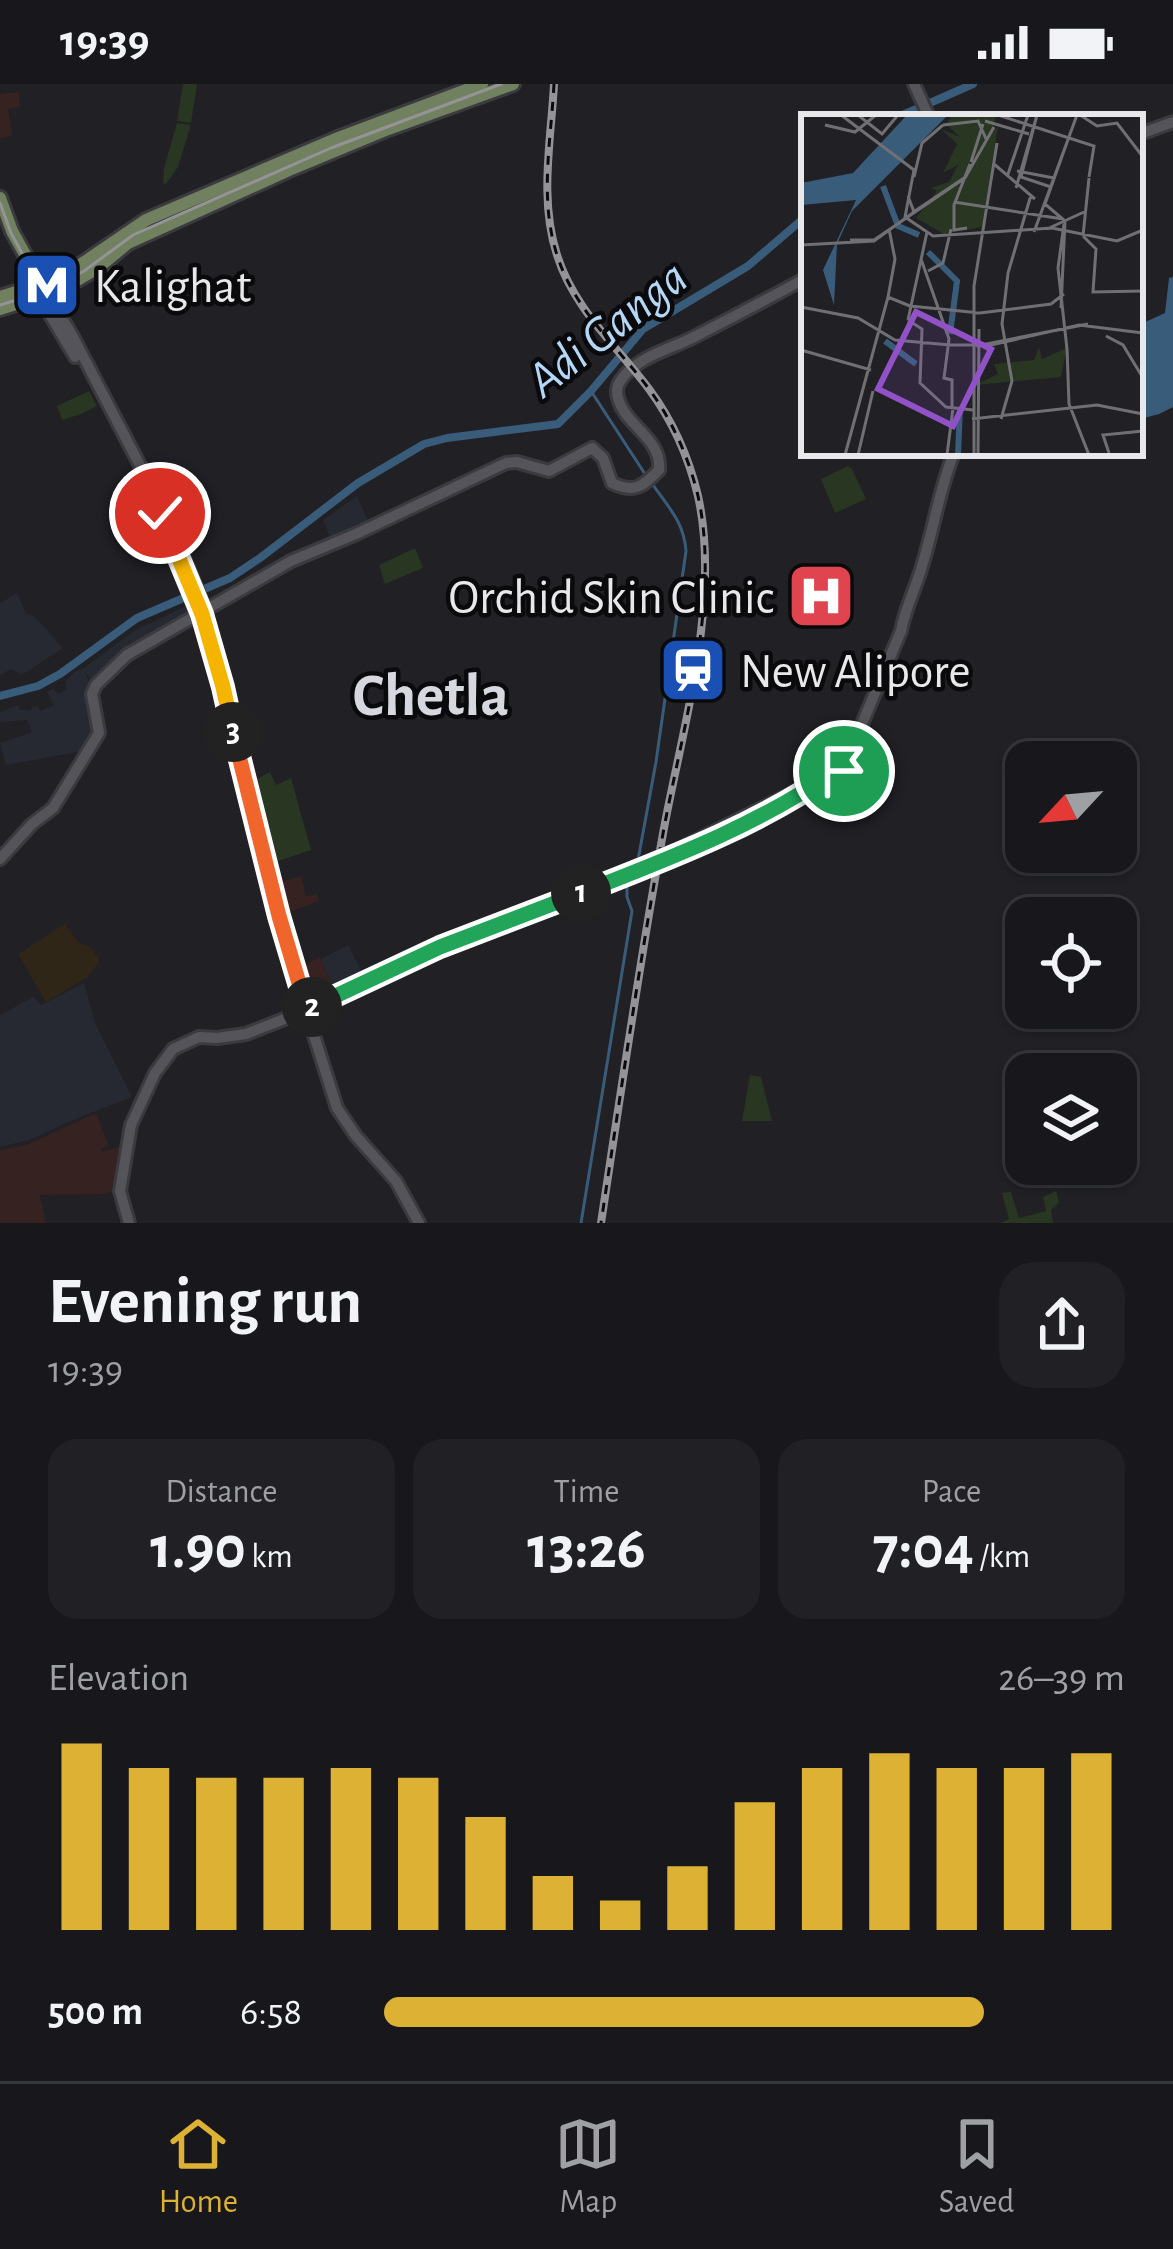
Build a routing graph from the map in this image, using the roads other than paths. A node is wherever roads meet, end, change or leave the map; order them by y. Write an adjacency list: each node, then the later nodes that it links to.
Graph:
1 (482, 84): 8 (main road)
2 (513, 84): 8 (main road)
3 (1173, 122): 4 (main road)
4 (1143, 133)
5 (0, 198): 8 (main road)
6 (0, 218): 8 (main road)
7 (801, 281): 13 (main road)
8 (41, 291): 9 (main road); 10 (main road); 12 (main road); 12 (main road)
9 (0, 297)
10 (0, 310)
11 (953, 456): 14 (main road, bridge)
12 (189, 579): 14 (main road, bridge)
13 (0, 859)
14 (307, 1010): 15 (main road); 16 (main road)
15 (129, 1223)
16 (419, 1223)

